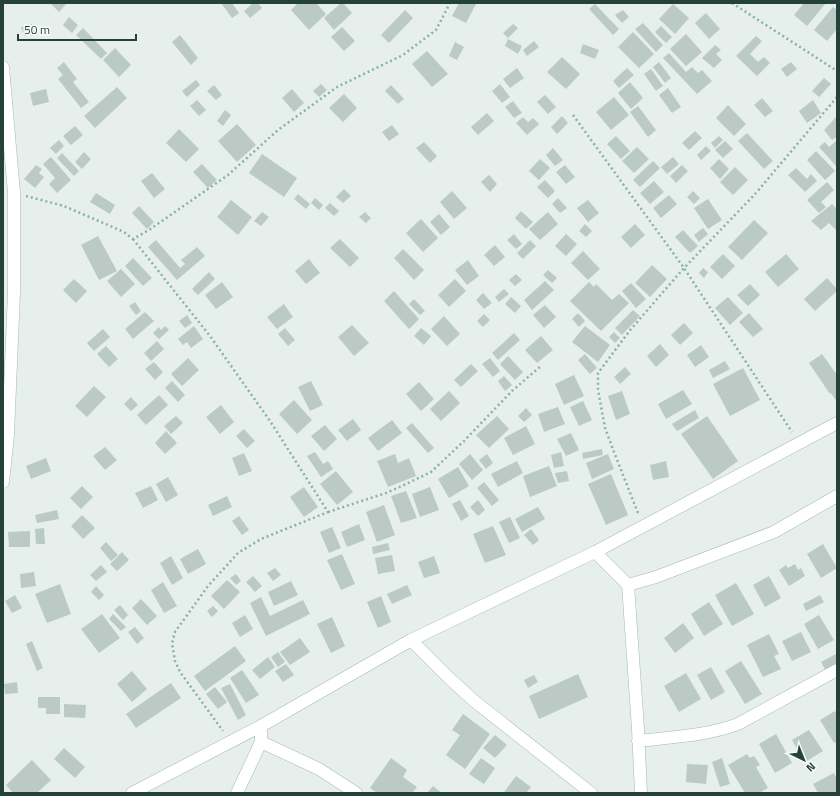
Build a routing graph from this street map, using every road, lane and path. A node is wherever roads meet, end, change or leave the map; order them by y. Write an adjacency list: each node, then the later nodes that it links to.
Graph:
1 (450, 3): 8 (path)
2 (732, 3): 4 (path)
3 (3, 67): 7 (street)
4 (837, 71)
5 (837, 97): 9 (path)
6 (573, 116): 9 (path)
7 (14, 193): 8 (path); 13 (street)
8 (133, 239): 15 (path)
9 (684, 268): 12 (path); 16 (path)
10 (541, 366): 15 (path)
11 (837, 423): 12 (street)
12 (799, 443): 16 (street)
13 (3, 482)
14 (837, 496): 18 (street)
15 (328, 512): 23 (path)
16 (644, 527): 17 (street)
17 (595, 552): 18 (street); 19 (street)
18 (628, 585): 22 (street)
19 (411, 640): 21 (street); 28 (street)
20 (837, 670): 22 (street)
21 (261, 726): 23 (street); 24 (street)
22 (638, 741): 29 (street)
23 (231, 742): 25 (street)
24 (261, 742): 26 (street); 27 (street)
25 (132, 793)
26 (237, 793)
27 (356, 793)
28 (591, 793)
29 (641, 793)

